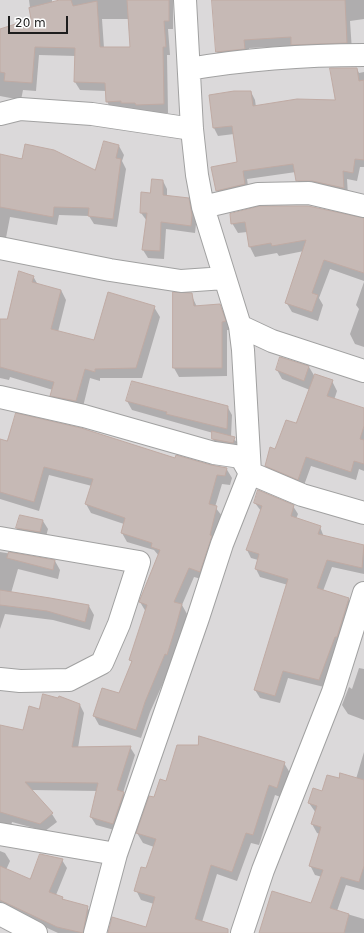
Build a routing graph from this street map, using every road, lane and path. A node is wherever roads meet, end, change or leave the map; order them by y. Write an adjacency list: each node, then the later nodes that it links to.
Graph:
1 (185, 0): 3 (street)
2 (364, 55): 3 (street)
3 (189, 69): 5 (street)
4 (0, 114): 5 (street)
5 (192, 129): 7 (street)
6 (364, 206): 7 (street)
7 (203, 207): 9 (street)
8 (0, 248): 9 (street)
9 (225, 278): 10 (street)
10 (240, 326): 11 (street); 13 (street)
11 (364, 371)
12 (0, 397): 13 (street)
13 (250, 473): 14 (street); 19 (street)
14 (364, 513)
15 (0, 538): 17 (street)
16 (364, 593): 23 (street)
17 (0, 679)
18 (0, 834): 19 (street)
19 (116, 854): 22 (street)
20 (0, 914): 21 (street)
21 (36, 933)
22 (95, 933)
23 (242, 933)

